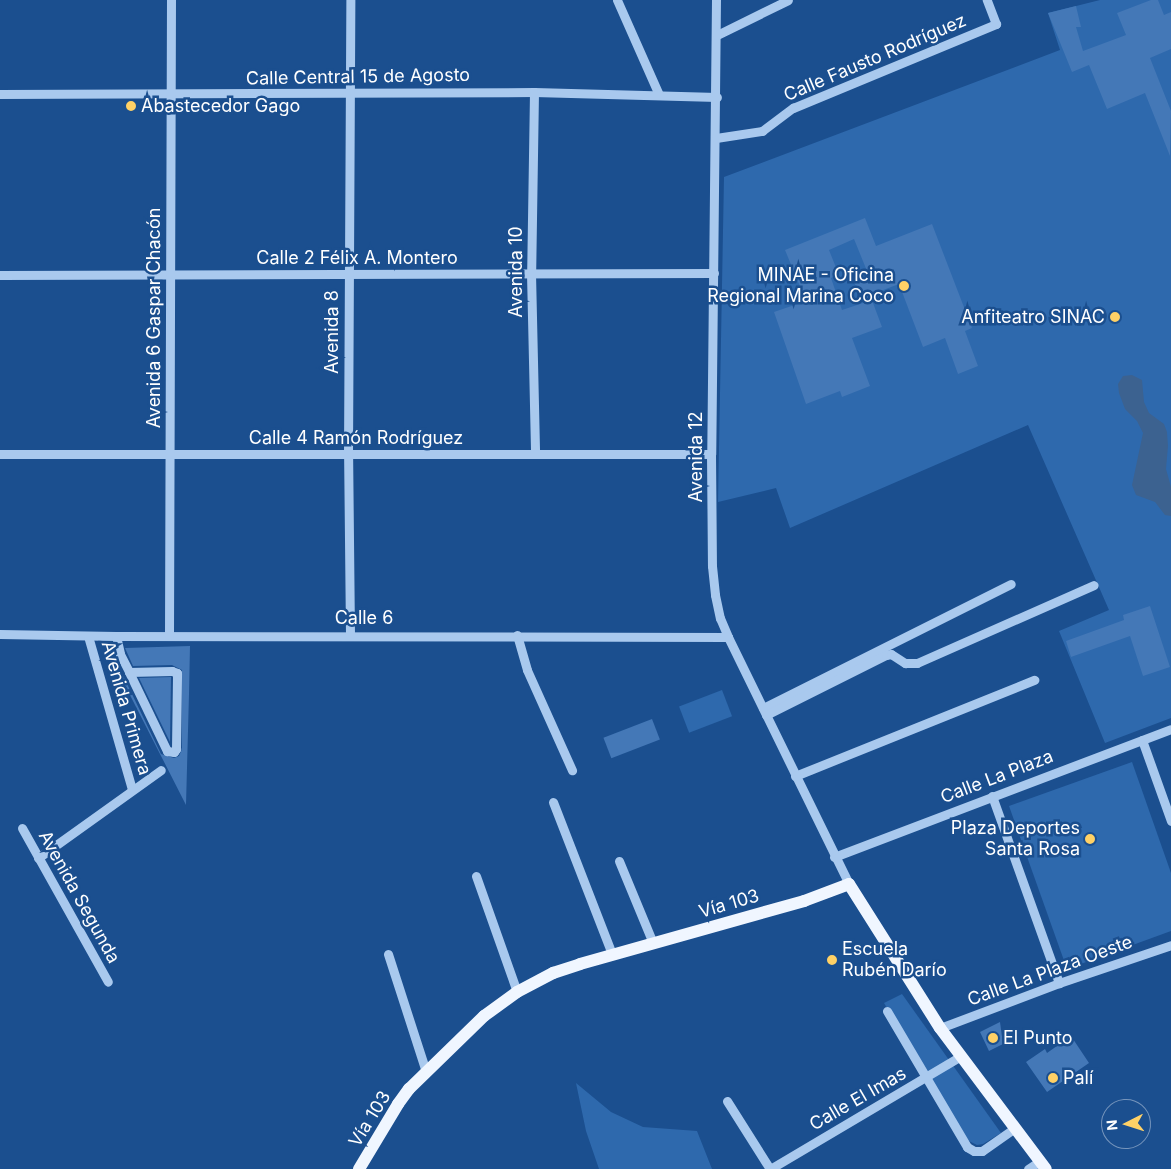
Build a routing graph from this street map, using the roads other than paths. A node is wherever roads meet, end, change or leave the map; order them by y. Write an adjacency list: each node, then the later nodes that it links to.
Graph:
1 (171, 0): 10 (street, Avenida 6 Gaspar Chacón)
2 (350, 0): 11 (street, Avenida 8)
3 (617, 0): 12 (street)
4 (716, 0): 7 (street, Avenida 12)
5 (788, 0): 7 (street)
6 (987, 0): 14 (street, Calle Fausto Rodríguez)
7 (716, 35): 13 (street, Avenida 12)
8 (534, 92): 11 (street, Calle Central 15 de Agosto); 12 (street, Calle Central 15 de Agosto); 15 (street, Avenida 10)
9 (0, 94): 10 (street, Calle Central 15 de Agosto)
10 (171, 94): 11 (street, Calle Central 15 de Agosto); 18 (street, Avenida 6 Gaspar Chacón)
11 (350, 94): 19 (street, Avenida 8)
12 (659, 95): 13 (street, Calle Central 15 de Agosto)
13 (717, 97): 14 (street, Avenida 12)
14 (716, 138): 16 (street, Avenida 12)
15 (531, 273): 16 (street, Calle 2 Félix A. Montero); 19 (street, Calle 2 Félix A. Montero); 20 (street, Avenida 10)
16 (714, 273): 23 (street, Avenida 12)
17 (0, 275): 18 (street, Calle 2 Félix A. Montero)
18 (170, 275): 19 (street, Calle 2 Félix A. Montero); 24 (street, Avenida 6 Gaspar Chacón)
19 (348, 275): 22 (street, Avenida 8)
20 (535, 453): 22 (street, Calle 4 Ramón Rodríguez); 23 (street, Calle 4 Ramón Rodríguez)
21 (0, 454): 24 (street, Calle 4 Ramón Rodríguez)
22 (348, 454): 24 (street, Calle 4 Ramón Rodríguez); 29 (street, Avenida 8)
23 (711, 454): 33 (street, Avenida 12)
24 (171, 455): 28 (street, Avenida 6 Gaspar Chacón)
25 (1011, 584): 36 (street)
26 (1094, 585): 36 (street)
27 (0, 634): 31 (street, Calle 6)
28 (169, 635): 29 (street, Calle 6); 32 (street, Calle 6)
29 (350, 635): 30 (street, Calle 6)
30 (517, 635): 33 (street, Calle 6); 40 (street)
31 (88, 636): 32 (street, Calle 6); 42 (street, Avenida Primera)
32 (116, 636): 34 (street)
33 (728, 636): 36 (street, Avenida 12)
34 (129, 672): 34 (street)
35 (1034, 680): 41 (street)
36 (764, 712): 41 (street, Avenida 12)
37 (1171, 729): 38 (street, Calle La Plaza)
38 (1142, 740): 43 (street, Calle La Plaza); 45 (street)
39 (160, 770): 42 (street)
40 (572, 770)
41 (795, 776): 47 (street, Avenida 12)
42 (132, 789): 48 (street)
43 (992, 796): 47 (street, Calle La Plaza); 57 (street)
44 (554, 802): 55 (street)
45 (1171, 822)
46 (22, 828): 48 (street, Avenida Segunda)
47 (834, 857): 51 (street, Avenida 12)
48 (38, 858): 56 (street, Avenida Segunda)
49 (619, 861): 52 (street)
50 (476, 876): 58 (street)
51 (849, 884): 52 (main road, Vía 103); 60 (main road)
52 (653, 944): 55 (main road, Vía 103)
53 (1171, 945): 57 (street, Calle La Plaza Oeste)
54 (388, 954): 62 (street)
55 (612, 954): 58 (main road, Vía 103)
56 (108, 982)
57 (1059, 983): 60 (street, Calle La Plaza Oeste)
58 (517, 992): 62 (main road, Vía 103)
59 (887, 1011): 63 (street)
60 (940, 1028): 61 (main road)
61 (961, 1056): 63 (street, Calle El Imas); 65 (main road)
62 (426, 1072): 67 (main road, Vía 103)
63 (925, 1078): 64 (street, Calle El Imas); 65 (street)
64 (727, 1101)
65 (1014, 1129): 66 (main road)
66 (1043, 1165): 68 (street)
67 (359, 1169)
68 (1028, 1169)

